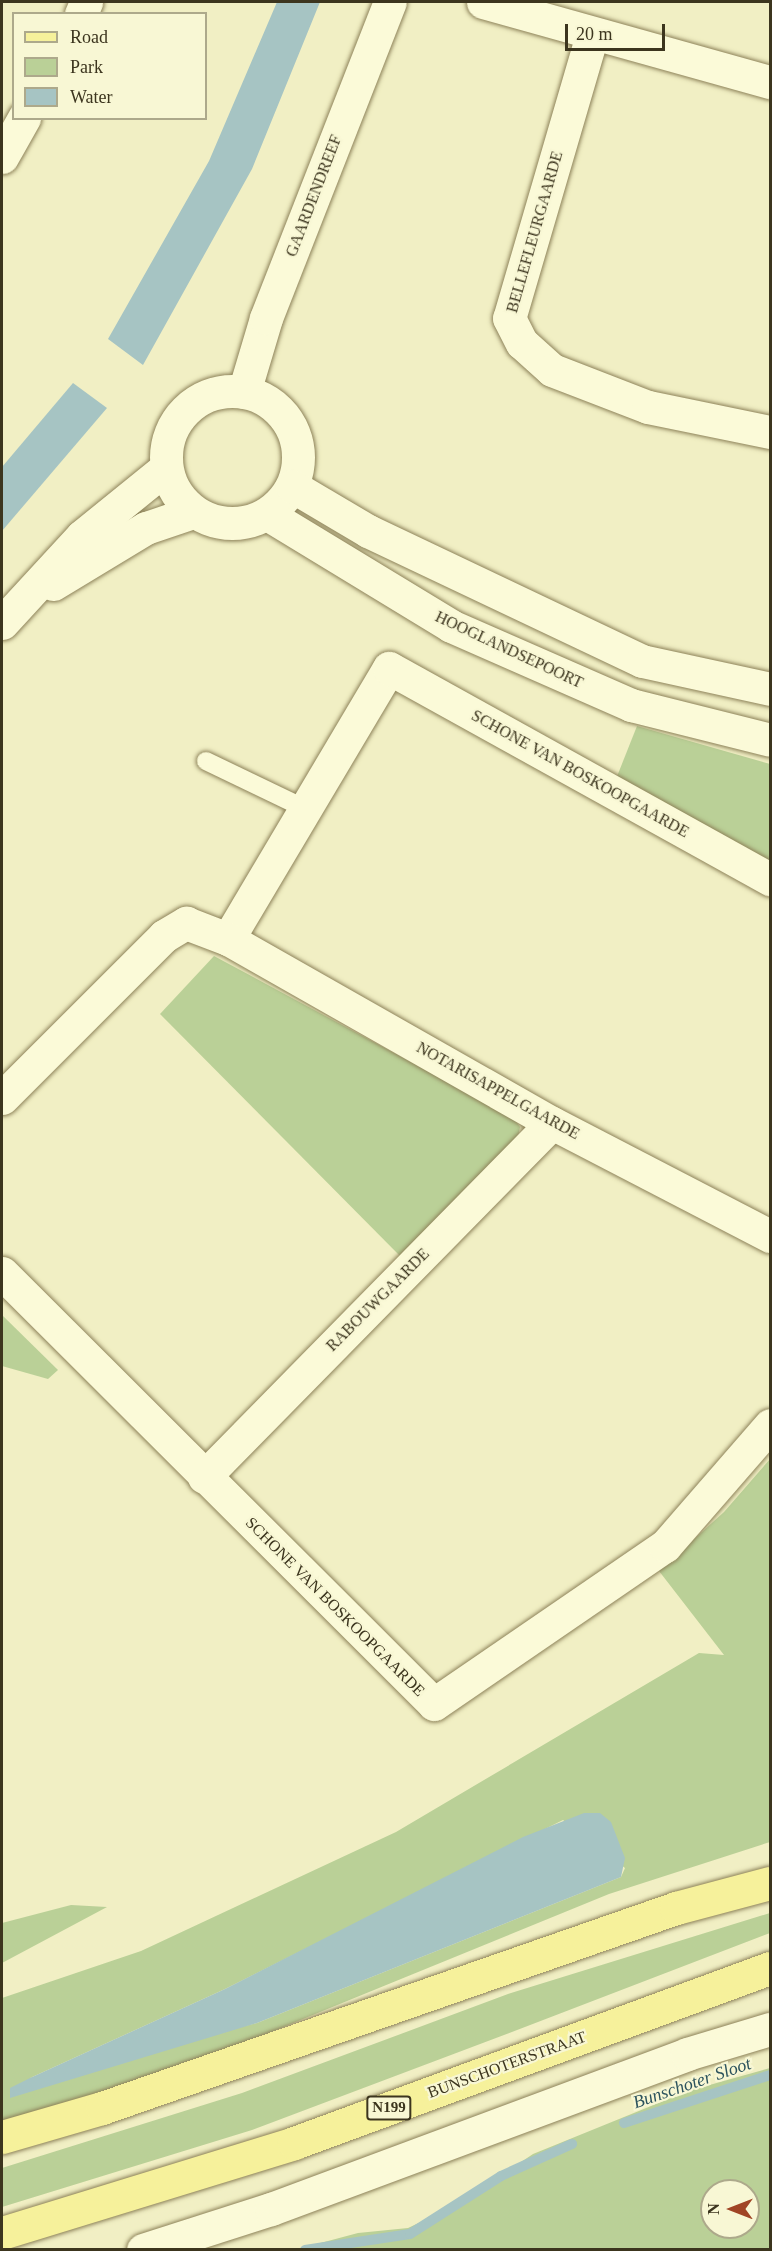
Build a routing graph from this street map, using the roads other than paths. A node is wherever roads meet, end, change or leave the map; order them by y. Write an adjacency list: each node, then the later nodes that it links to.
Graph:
1 (390, 2): 7 (street, GAARDENDREEF)
2 (483, 2): 3 (street)
3 (592, 35): 4 (street); 8 (street, BELLEFLEURGAARDE)
4 (771, 82)
5 (23, 120): 6 (street)
6 (2, 157)
7 (244, 392): 9 (street); 10 (street)
8 (771, 432)
9 (166, 468): 11 (street); 13 (street)
10 (292, 486): 12 (street); 15 (street)
11 (194, 512): 12 (street); 13 (street)
12 (267, 514): 16 (street, HOOGLANDSEPOORT)
13 (28, 599): 14 (street)
14 (2, 623)
15 (771, 689)
16 (771, 740)
17 (206, 761): 18 (lane)
18 (308, 810): 19 (street, SCHONE VAN BOSKOOPGAARDE); 20 (street)
19 (771, 879)
20 (228, 939): 21 (street, NOTARISAPPELGAARDE); 22 (street, NOTARISAPPELGAARDE)
21 (2, 1098)
22 (552, 1123): 23 (street, NOTARISAPPELGAARDE); 26 (street, RABOUWGAARDE)
23 (771, 1236)
24 (2, 1273): 26 (street, SCHONE VAN BOSKOOPGAARDE)
25 (771, 1425): 26 (street, SCHONE VAN BOSKOOPGAARDE)
26 (204, 1477)
27 (771, 1883): 30 (main road)
28 (771, 1968): 31 (main road, BUNSCHOTERSTRAAT / N199)
29 (771, 2029): 32 (street)
30 (2, 2137)
31 (2, 2233)
32 (143, 2250)

